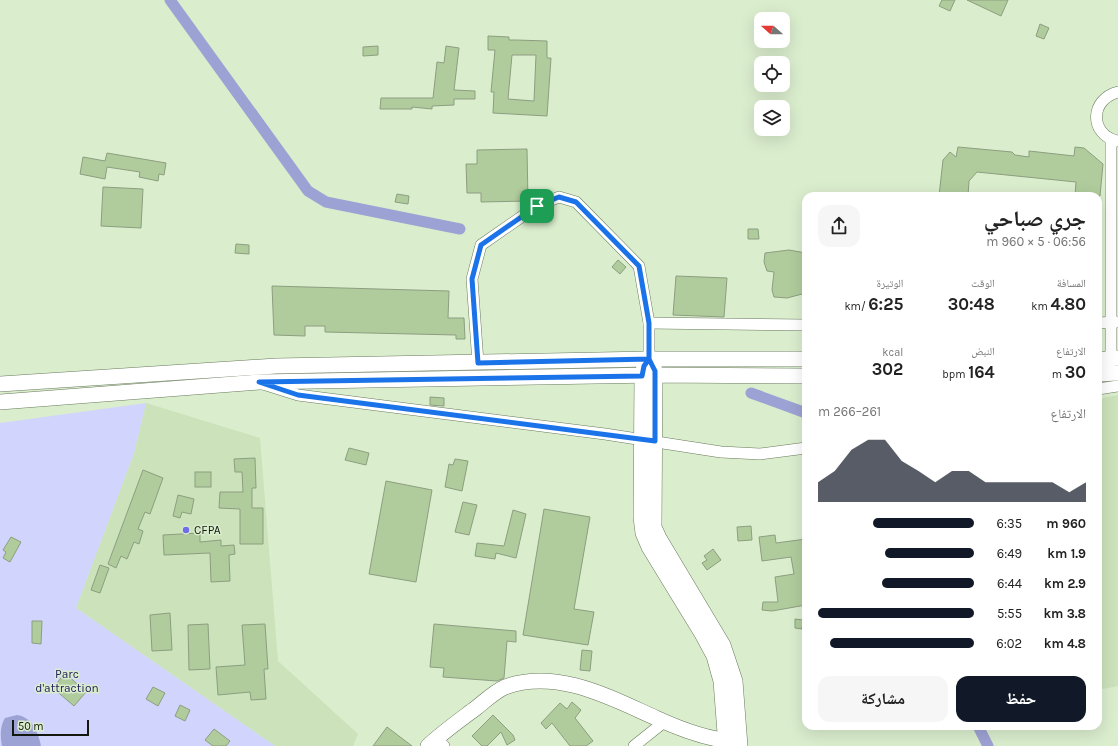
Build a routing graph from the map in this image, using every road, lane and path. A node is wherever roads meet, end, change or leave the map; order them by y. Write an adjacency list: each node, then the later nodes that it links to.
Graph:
1 (1118, 92): 2 (street)
2 (1114, 141): 3 (street)
3 (1114, 322): 5 (street); 9 (street)
4 (649, 323): 6 (street); 7 (street); 10 (street)
5 (1102, 323)
6 (802, 324)
7 (649, 359): 8 (main road); 10 (main road); 13 (main road)
8 (802, 359)
9 (1109, 359)
10 (478, 363): 16 (main road)
11 (1118, 373): 12 (main road)
12 (1102, 374)
13 (648, 375): 14 (main road); 15 (main road); 20 (main road)
14 (802, 376)
15 (259, 382): 19 (main road); 20 (street)
16 (0, 384)
17 (1118, 386): 18 (street)
18 (1102, 388)
19 (0, 402)
20 (648, 440): 21 (street); 23 (main road)
21 (802, 449)
22 (664, 722): 23 (main road); 24 (main road); 25 (street)
23 (733, 743)
24 (436, 744)
25 (634, 746)

